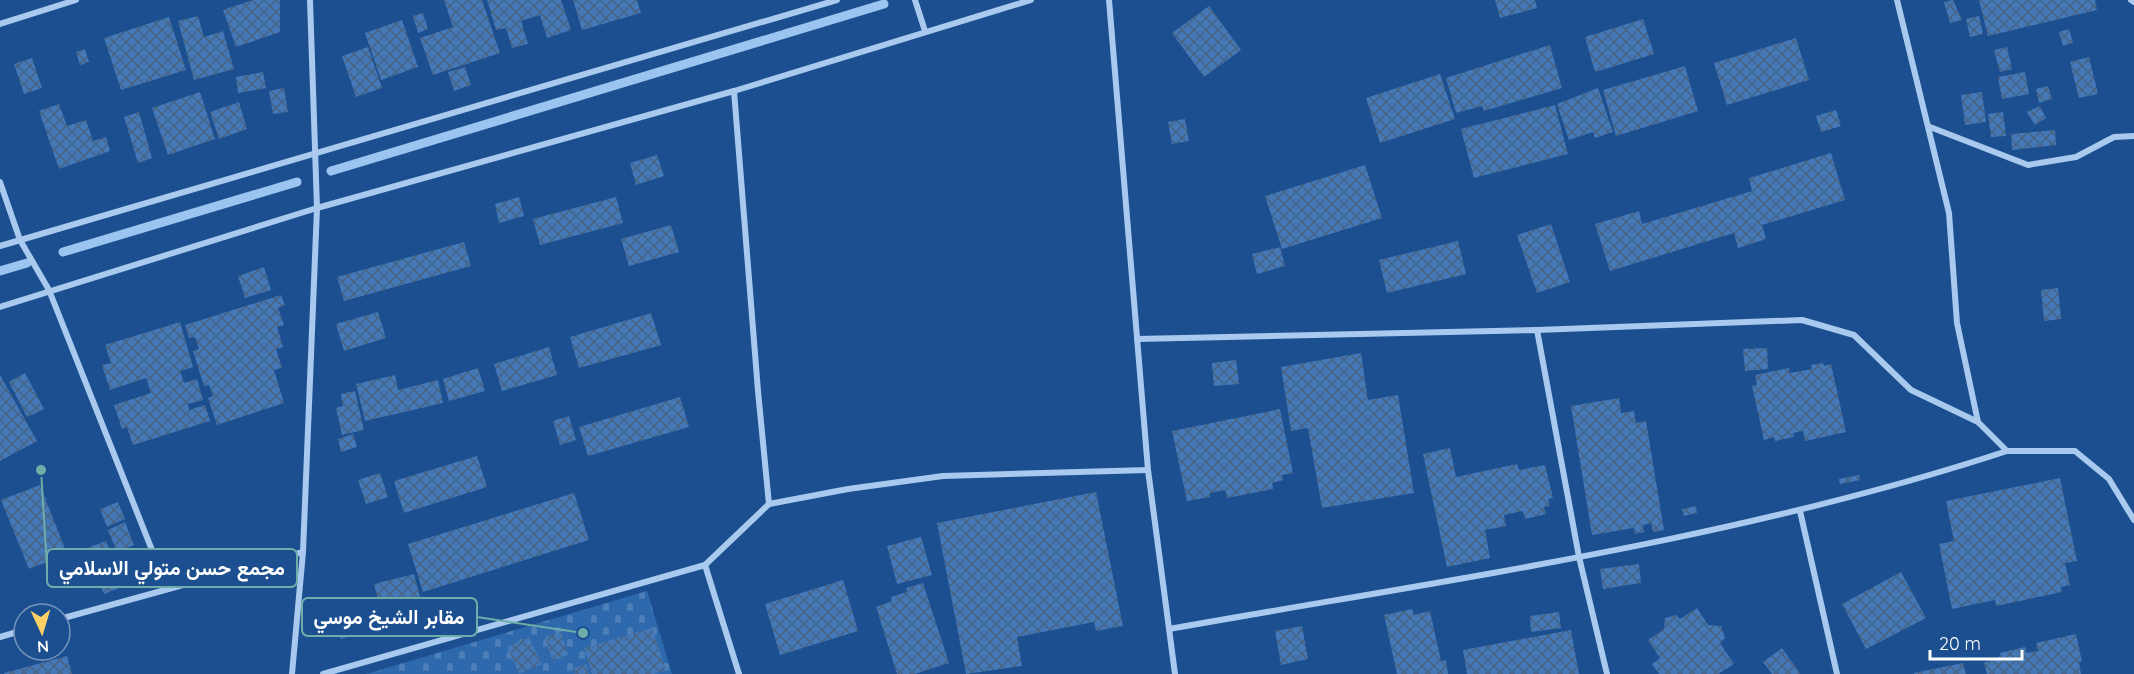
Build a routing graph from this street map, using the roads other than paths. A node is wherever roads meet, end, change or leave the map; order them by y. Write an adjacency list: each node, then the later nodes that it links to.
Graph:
1 (76, 0): 8 (street)
2 (310, 0): 13 (street)
3 (837, 0): 13 (street)
4 (915, 0): 9 (street)
5 (1031, 0): 9 (street)
6 (1109, 0): 21 (street)
7 (1897, 0): 11 (street)
8 (0, 24)
9 (925, 31): 10 (street)
10 (734, 91): 15 (street); 25 (street)
11 (1930, 127): 12 (street); 22 (street)
12 (2134, 136)
13 (314, 152): 15 (street); 16 (street)
14 (0, 182): 16 (street)
15 (317, 208): 18 (street); 28 (street)
16 (20, 240): 17 (street); 18 (street)
17 (0, 246)
18 (49, 290): 19 (street); 31 (street)
19 (0, 307)
20 (1537, 330): 21 (street); 22 (street); 29 (street)
21 (1137, 339): 24 (street)
22 (1978, 422): 23 (street)
23 (2007, 452): 26 (street); 27 (street)
24 (1148, 470): 25 (street); 33 (street)
25 (769, 504): 30 (street)
26 (1800, 511): 29 (street); 39 (street)
27 (2134, 520)
28 (303, 552): 31 (street); 34 (street)
29 (1579, 557): 33 (street); 38 (street)
30 (705, 565): 35 (street); 36 (street)
31 (167, 588): 32 (street)
32 (72, 616)
33 (1169, 629): 37 (street)
34 (292, 674)
35 (323, 674)
36 (739, 674)
37 (1175, 674)
38 (1606, 674)
39 (1837, 674)

